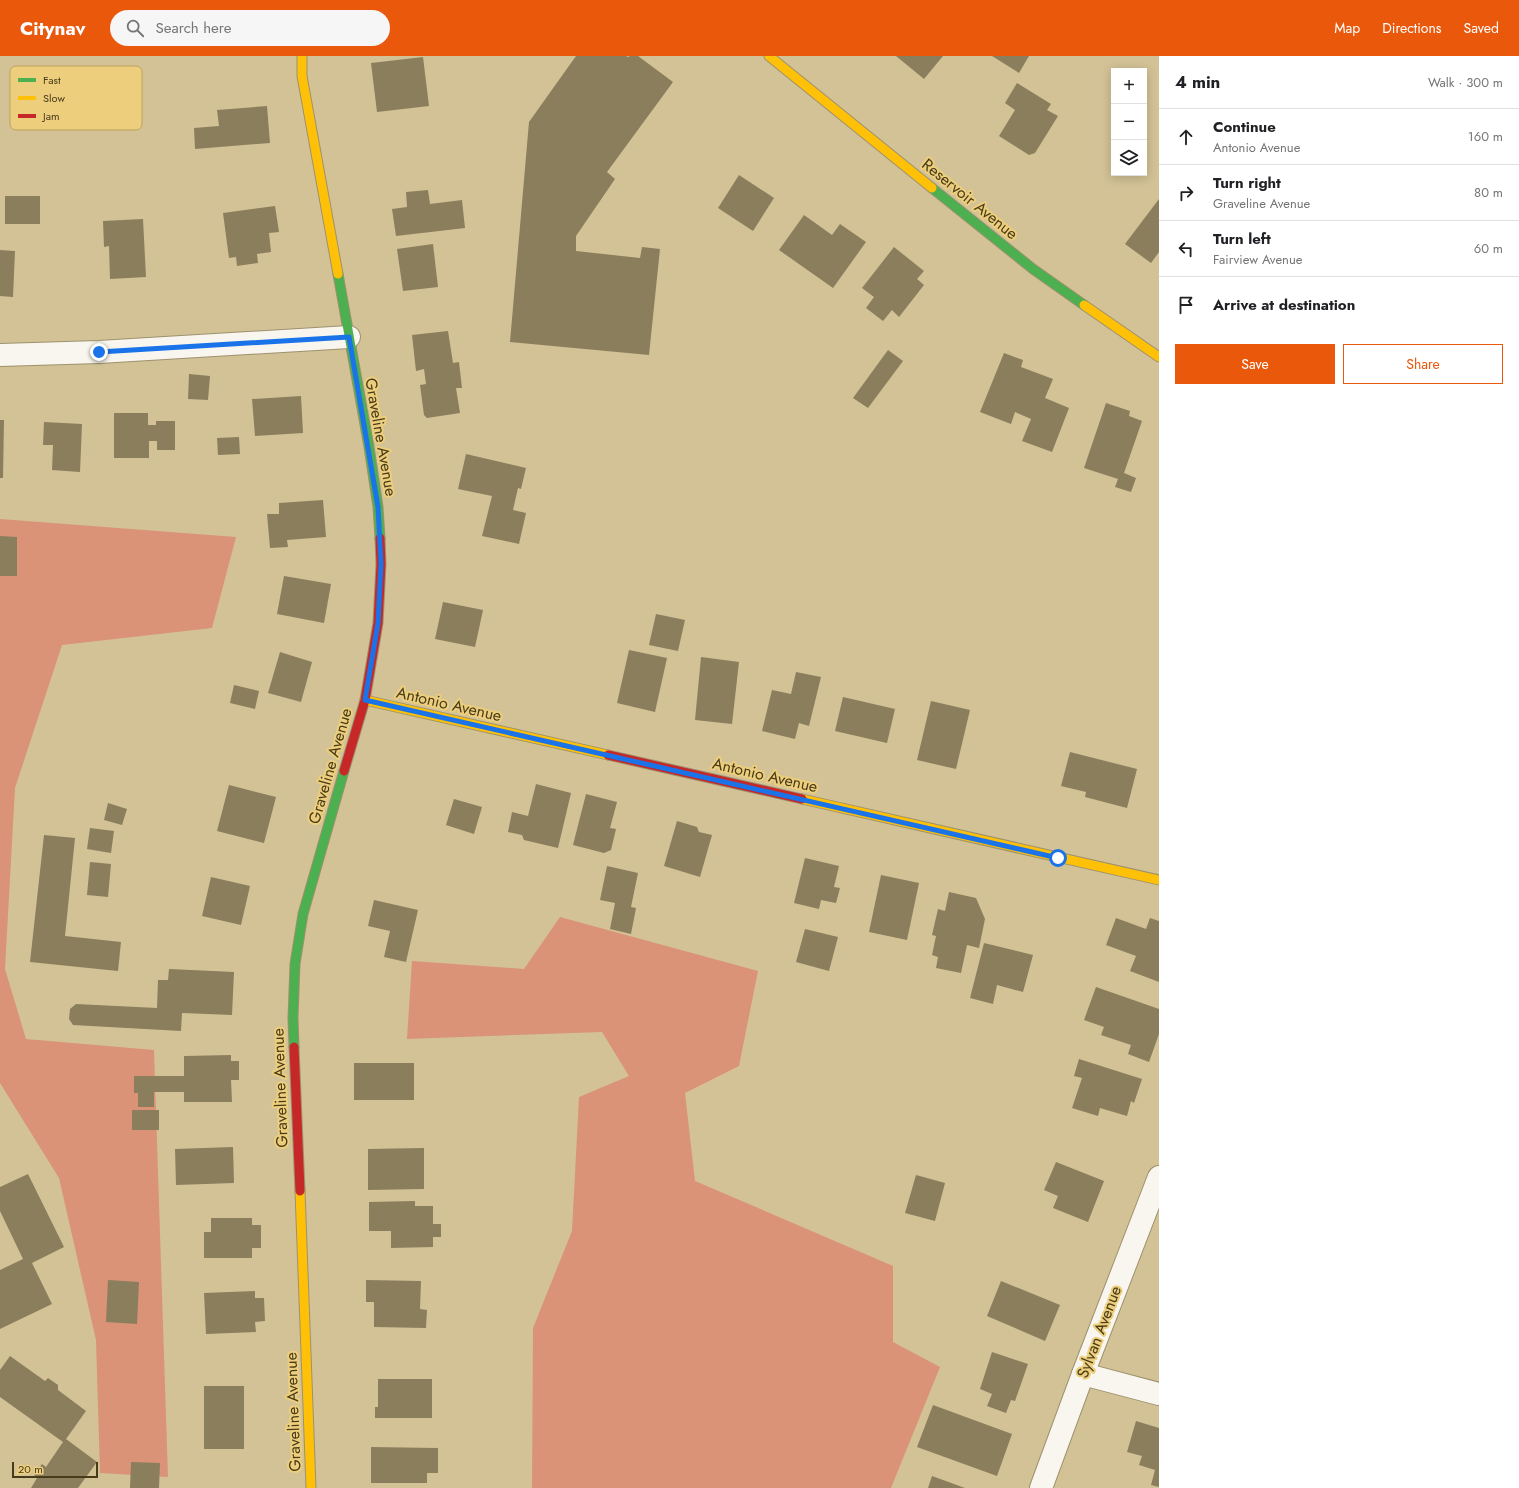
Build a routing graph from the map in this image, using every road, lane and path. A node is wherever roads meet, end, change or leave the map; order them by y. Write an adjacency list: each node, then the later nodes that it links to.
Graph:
1 (302, 56): 3 (street, Graveline Avenue)
2 (769, 56): 5 (street, Reservoir Avenue)
3 (349, 337): 4 (street); 6 (street, Graveline Avenue)
4 (0, 355)
5 (1159, 357)
6 (365, 700): 7 (street, Antonio Avenue); 11 (street, Graveline Avenue)
7 (1159, 880)
8 (1159, 1177): 9 (street, Sylvan Avenue)
9 (1083, 1374): 10 (street); 12 (street, Sylvan Avenue)
10 (1159, 1394)
11 (311, 1488)
12 (1041, 1488)

